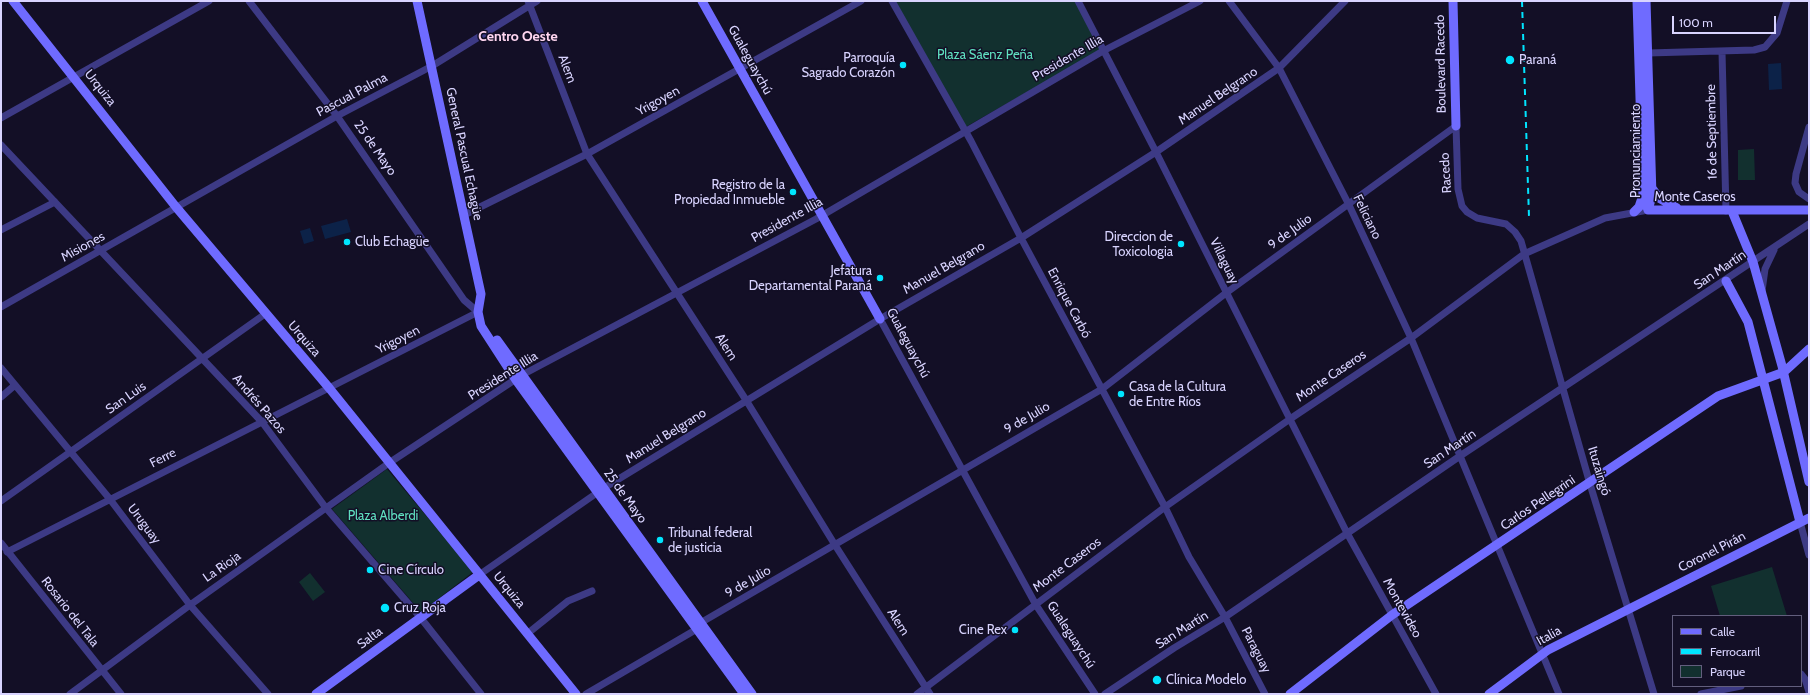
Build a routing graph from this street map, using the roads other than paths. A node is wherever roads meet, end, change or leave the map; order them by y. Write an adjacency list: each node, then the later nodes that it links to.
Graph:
1 (12, 1): 24 (street, Urquiza)
2 (209, 1): 24 (street)
3 (248, 1): 25 (street, 25 de Mayo)
4 (417, 1): 21 (street, General Pascual Echagüe)
5 (537, 1): 17 (street, Pascual Palma)
6 (702, 1): 23 (street, Gualeguaychú)
7 (860, 1): 23 (street, Yrigoyen)
8 (892, 1): 29 (street, Enrique Carbó)
9 (1078, 1): 18 (street, Villaguay)
10 (1200, 1): 18 (street, Presidente Illia)
11 (1229, 1): 22 (street, Feliciano)
12 (1345, 1): 22 (street, Manuel Belgrano)
13 (1453, 1): 27 (street, Boulevard Racedo)
14 (1638, 1): 34 (street, Pronunciamiento)
15 (1646, 1): 20 (street, Pronunciamiento)
16 (1787, 1): 19 (street)
17 (529, 3): 21 (street, Pascual Palma); 32 (street, Alem)
18 (1103, 51): 29 (street, Presidente Illia); 31 (street, Villaguay)
19 (1722, 52): 20 (street); 42 (street, 16 de Septiembre)
20 (1648, 53): 33 (street, Pronunciamiento)
21 (432, 66): 25 (street, Pascual Palma); 45 (street, General Pascual Echagüe)
22 (1279, 68): 31 (street, Manuel Belgrano); 37 (street, Feliciano)
23 (740, 69): 32 (street, Yrigoyen); 44 (street, Gualeguaychú)
24 (74, 76): 26 (street); 38 (street, Urquiza)
25 (337, 116): 38 (street, Pascual Palma); 58 (street, 25 de Mayo)
26 (1, 118)
27 (1456, 126): 37 (street, 9 de Julio); 51 (street, Racedo)
28 (1809, 127): 35 (street)
29 (966, 132): 44 (street, Presidente Illia); 48 (street, Enrique Carbó)
30 (1, 145): 36 (street, Andrés Pazos)
31 (1156, 152): 48 (street, Manuel Belgrano); 55 (street, Villaguay)
32 (587, 154): 45 (street, Yrigoyen); 54 (street, Alem)
33 (1652, 186): 39 (street, Pronunciamiento); 40 (street)
34 (1643, 195): 39 (street, Pronunciamiento); 43 (street)
35 (1809, 198)
36 (55, 202): 47 (street); 50 (street, Andrés Pazos)
37 (1349, 205): 55 (street, 9 de Julio); 61 (street, Feliciano)
38 (176, 207): 50 (street, Misiones); 59 (street, Urquiza)
39 (1648, 210): 40 (street, Monte Caseros); 43 (street, Monte Caseros)
40 (1682, 210): 42 (street, Monte Caseros)
41 (1809, 210): 42 (street, Monte Caseros)
42 (1729, 211): 52 (street)
43 (1634, 212): 51 (street, Monte Caseros)
44 (823, 214): 54 (street, Presidente Illia); 60 (street, Gualeguaychú)
45 (464, 215): 58 (street, General Pascual Echagüe)
46 (1809, 224): 49 (street, San Martín)
47 (1, 230)
48 (1021, 238): 60 (street, Manuel Belgrano); 70 (street, Enrique Carbó)
49 (1777, 246): 52 (street, San Martín); 56 (street)
50 (102, 251): 57 (street, Misiones); 63 (street, Andrés Pazos)
51 (1524, 254): 61 (street, Monte Caseros); 71 (street, Ituzaingó)
52 (1753, 262): 53 (street, San Martín); 56 (street)
53 (1726, 281): 67 (street); 71 (street, San Martín)
54 (677, 293): 66 (street, Presidente Illia); 73 (street, Alem)
55 (1226, 293): 70 (street, 9 de Julio); 74 (street, Villaguay)
56 (1762, 293): 65 (street)
57 (1, 307)
58 (478, 312): 66 (street, 25 de Mayo); 69 (street, Yrigoyen)
59 (265, 314): 63 (street, San Luis); 69 (street, Urquiza)
60 (880, 319): 73 (street, Manuel Belgrano); 79 (street, Gualeguaychú)
61 (1411, 338): 74 (street, Monte Caseros); 77 (street, Feliciano)
62 (1809, 349): 65 (street, Carlos Pellegrini)
63 (203, 359): 75 (street, Andrés Pazos); 76 (street, San Luis)
64 (1, 368): 68 (street, Uruguay)
65 (1784, 372): 67 (street, Carlos Pellegrini); 80 (street)
66 (519, 378): 78 (street, Presidente Illia); 82 (street, 25 de Mayo)
67 (1764, 379): 81 (street, Carlos Pellegrini); 88 (street)
68 (15, 385): 72 (street); 76 (street, Uruguay)
69 (330, 389): 75 (street, Ferre); 78 (street, Urquiza)
70 (1102, 389): 79 (street, 9 de Julio); 85 (street, Enrique Carbó)
71 (1562, 389): 77 (street, San Martín); 81 (street, Ituzaingó)
72 (1, 396)
73 (746, 400): 82 (street, Manuel Belgrano); 91 (street, Alem)
74 (1290, 419): 85 (street, Monte Caseros); 89 (street, Villaguay)
75 (262, 422): 83 (street, Ferre); 86 (street, Andrés Pazos)
76 (70, 452): 83 (street, Uruguay); 84 (street, San Luis)
77 (1460, 456): 89 (street, San Martín); 92 (street, Feliciano)
78 (389, 463): 86 (street, La Rioja); 95 (street, Urquiza)
79 (962, 470): 91 (street, 9 de Julio); 98 (street, Gualeguaychú)
80 (1809, 482)
81 (1590, 484): 92 (street, Carlos Pellegrini); 99 (street, Ituzaingó)
82 (601, 491): 95 (street, Manuel Belgrano); 103 (street, 25 de Mayo)
83 (109, 498): 93 (street, Ferre); 97 (street, Uruguay)
84 (1, 501)
85 (1165, 507): 98 (street, Monte Caseros); 102 (street, Enrique Carbó)
86 (326, 508): 97 (street, La Rioja); 101 (street, Andrés Pazos)
87 (1809, 518): 88 (street, Coronel Pirán)
88 (1800, 522): 94 (street); 99 (street, Coronel Pirán)
89 (1347, 533): 100 (street, Montevideo); 102 (street, San Martín)
90 (1, 543): 93 (street, Rosario del Tala)
91 (834, 545): 103 (street, 9 de Julio); 109 (street, Alem)
92 (1497, 546): 100 (street, Carlos Pellegrini); 105 (street, Feliciano)
93 (7, 552): 106 (street, Rosario del Tala)
94 (1809, 555)
95 (479, 575): 101 (street, Salta); 104 (street, Urquiza)
96 (592, 591): 104 (street)
97 (190, 605): 106 (street, La Rioja); 113 (street, Uruguay)
98 (1036, 605): 109 (street, Monte Caseros); 121 (street, Gualeguaychú)
99 (1628, 610): 105 (street, Italia); 128 (street, Ituzaingó)
100 (1392, 615): 124 (street, Carlos Pellegrini); 125 (street, Montevideo)
101 (420, 617): 114 (street, Salta); 115 (street, Andrés Pazos)
102 (1225, 617): 122 (street, San Martín); 123 (street, Paraguay)
103 (700, 626): 117 (street, 9 de Julio); 118 (street, 25 de Mayo); 119 (street, 25 de Mayo)
104 (527, 634): 116 (street, Urquiza)
105 (1542, 654): 126 (street, Italia); 127 (street, Feliciano)
106 (102, 672): 111 (street, La Rioja); 112 (street, Rosario del Tala)
107 (1802, 674): 110 (street)
108 (1736, 687): 129 (street)
109 (928, 691): 120 (street, Monte Caseros)
110 (1809, 692)
111 (70, 694)
112 (121, 694)
113 (268, 694)
114 (316, 694)
115 (481, 694)
116 (576, 694)
117 (586, 694)
118 (744, 694)
119 (752, 694)
120 (917, 694)
121 (1095, 694)
122 (1105, 694)
123 (1265, 694)
124 (1290, 694)
125 (1436, 694)
126 (1489, 694)
127 (1559, 694)
128 (1654, 694)
129 (1701, 694)

